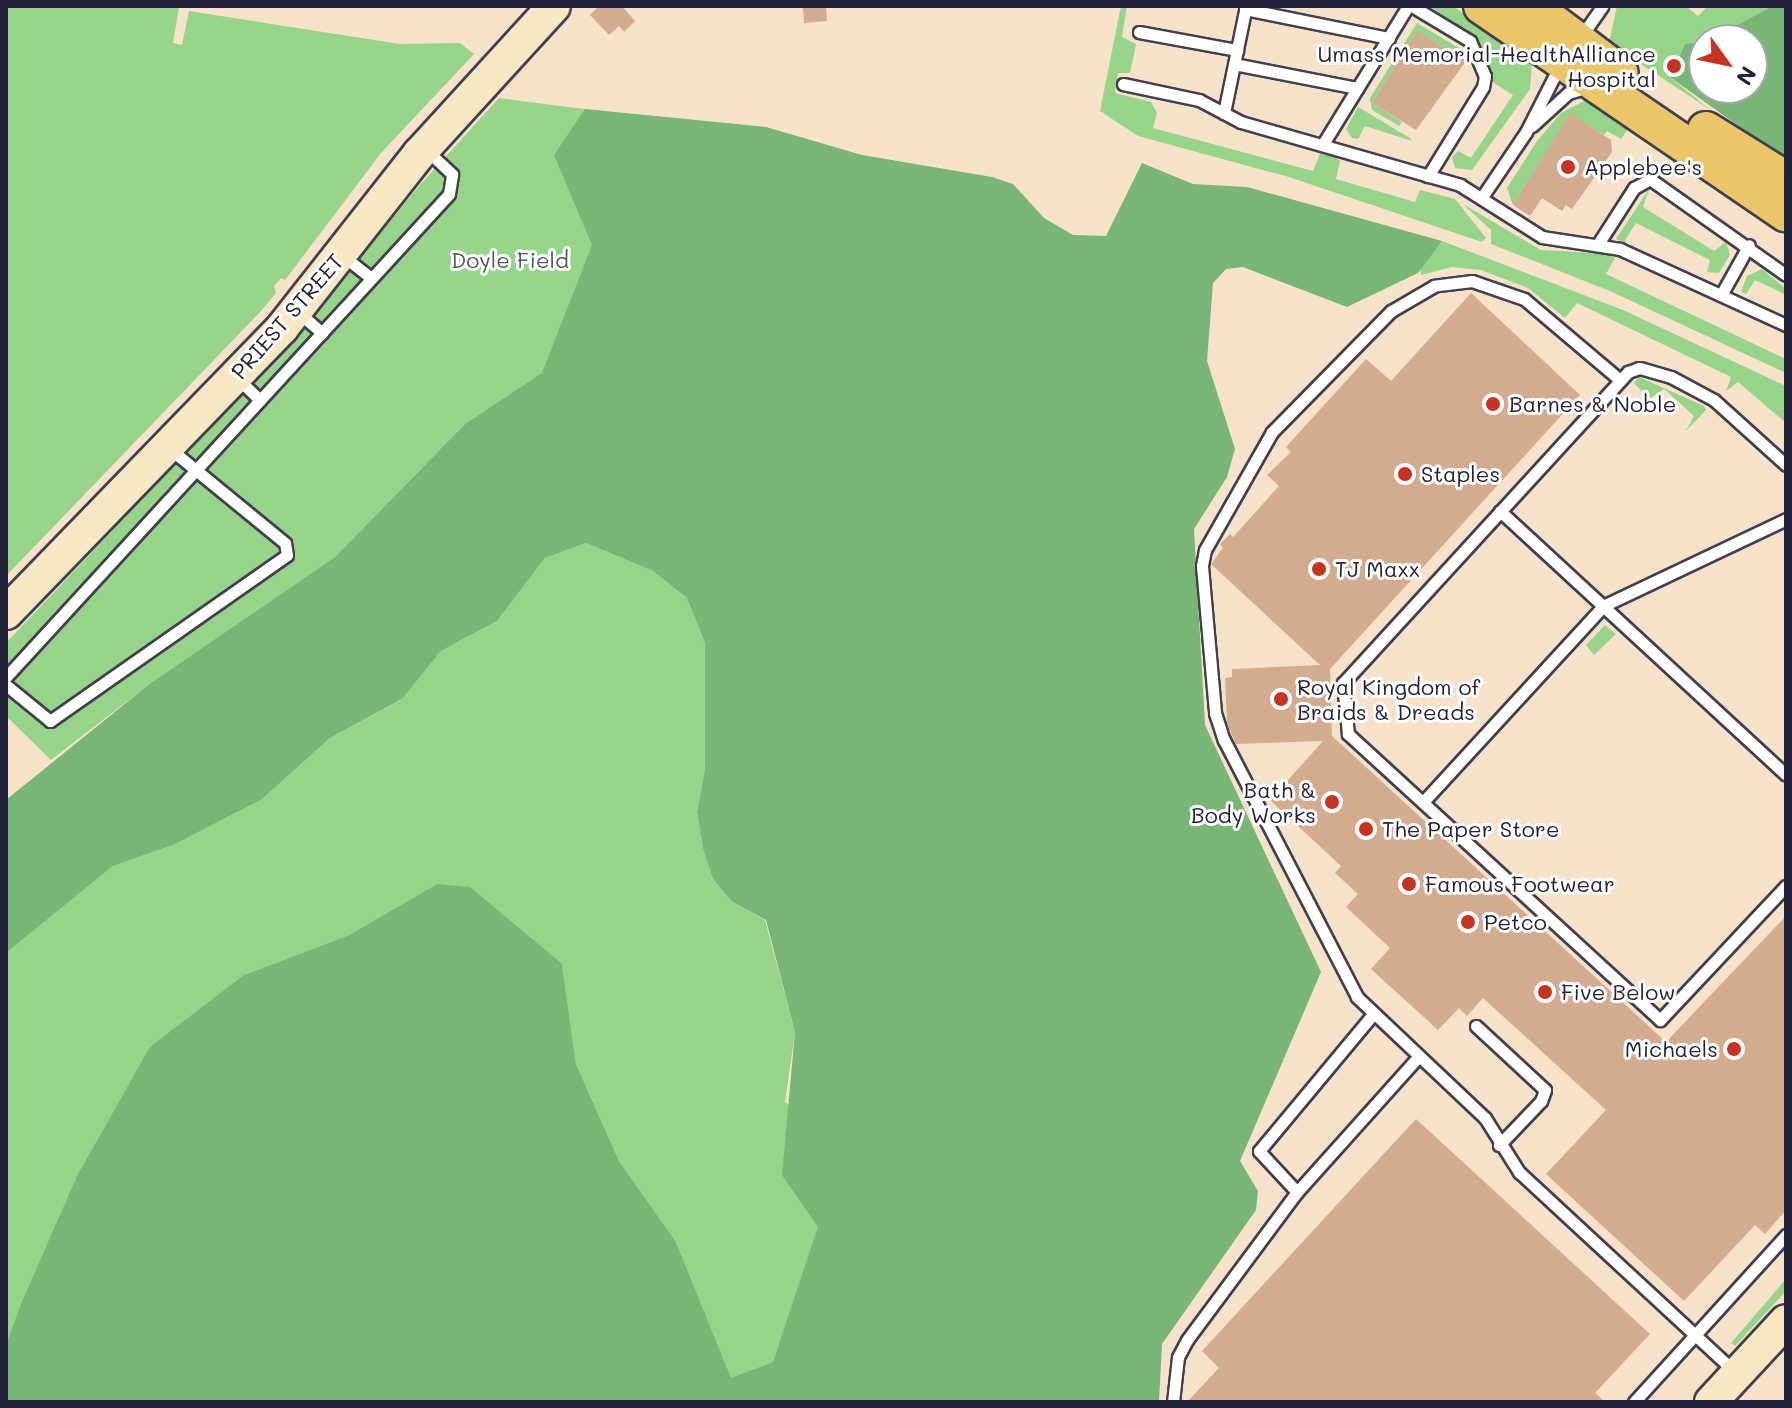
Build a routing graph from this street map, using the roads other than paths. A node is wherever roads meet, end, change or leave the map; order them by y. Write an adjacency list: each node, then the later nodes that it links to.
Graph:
1 (554, 6): 18 (main road, PRIEST STREET)
2 (1410, 6): 8 (lane); 19 (lane)
3 (1482, 6): 10 (main road)
4 (1531, 6): 10 (main road)
5 (1602, 6): 10 (lane)
6 (1245, 8): 8 (lane); 9 (lane)
7 (1139, 32): 9 (lane)
8 (1389, 38): 13 (lane)
9 (1237, 50): 11 (lane)
10 (1570, 51): 14 (main road); 16 (lane); 20 (main road)
11 (1234, 64): 13 (lane); 15 (lane)
12 (1123, 84): 15 (lane)
13 (1358, 88): 17 (lane)
14 (1600, 88): 16 (lane); 22 (main road)
15 (1224, 113): 17 (lane)
16 (1526, 132): 21 (lane)
17 (1323, 144): 19 (lane)
18 (425, 148): 25 (main road, PRIEST STREET); 27 (lane)
19 (1428, 176): 21 (lane)
20 (1786, 180)
21 (1482, 197): 23 (lane)
22 (1786, 213)
23 (1598, 244): 24 (lane); 28 (lane)
24 (1749, 245): 26 (lane); 28 (lane)
25 (341, 254): 27 (lane); 29 (main road, PRIEST STREET)
26 (1786, 275)
27 (371, 278): 31 (lane)
28 (1721, 295): 30 (lane)
29 (296, 310): 31 (lane); 32 (main road, PRIEST STREET)
30 (1786, 325)
31 (322, 333): 34 (lane)
32 (235, 376): 34 (lane); 35 (main road, PRIEST STREET)
33 (1620, 380): 36 (lane); 38 (lane); 47 (lane)
34 (260, 400): 37 (lane)
35 (167, 446): 37 (lane); 41 (main road, PRIEST STREET)
36 (1786, 465)
37 (196, 470): 42 (lane); 43 (lane)
38 (1500, 511): 40 (lane); 45 (lane)
39 (1786, 519): 40 (lane)
40 (1603, 606): 44 (lane); 45 (lane)
41 (6, 613)
42 (6, 677)
43 (6, 685)
44 (1786, 775)
45 (1423, 802): 46 (lane)
46 (1786, 886)
47 (1373, 1014): 49 (lane); 51 (lane)
48 (1476, 1026): 50 (lane)
49 (1418, 1057): 50 (lane); 51 (lane)
50 (1499, 1145): 54 (lane)
51 (1297, 1192): 56 (lane)
52 (1786, 1235): 54 (lane)
53 (1786, 1321): 55 (main road)
54 (1696, 1336): 55 (lane); 57 (lane)
55 (1737, 1374): 58 (main road)
56 (1173, 1402)
57 (1634, 1402)
58 (1711, 1402)

